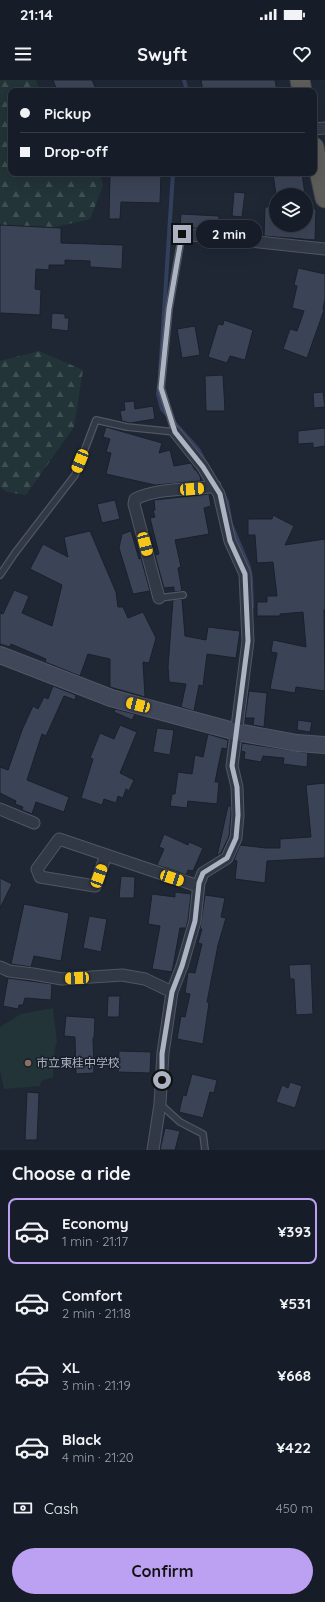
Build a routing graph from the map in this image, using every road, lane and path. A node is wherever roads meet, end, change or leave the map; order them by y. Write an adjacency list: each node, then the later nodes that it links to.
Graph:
1 (317, 161): 2 (highway)
2 (325, 198)
3 (182, 234): 4 (street); 5 (lane)
4 (325, 249)
5 (175, 432): 6 (street); 7 (lane)
6 (215, 486): 9 (street); 11 (street)
7 (0, 575)
8 (183, 595): 9 (lane)
9 (159, 598)
10 (0, 656): 11 (main road)
11 (237, 732): 12 (main road); 16 (street)
12 (325, 745)
13 (0, 809): 14 (street)
14 (34, 823)
15 (106, 855): 15 (street); 16 (street)
16 (198, 886): 18 (street)
17 (0, 967): 18 (street)
18 (172, 992): 19 (street)
19 (160, 1104): 20 (street); 21 (lane)
20 (152, 1150)
21 (205, 1150)

